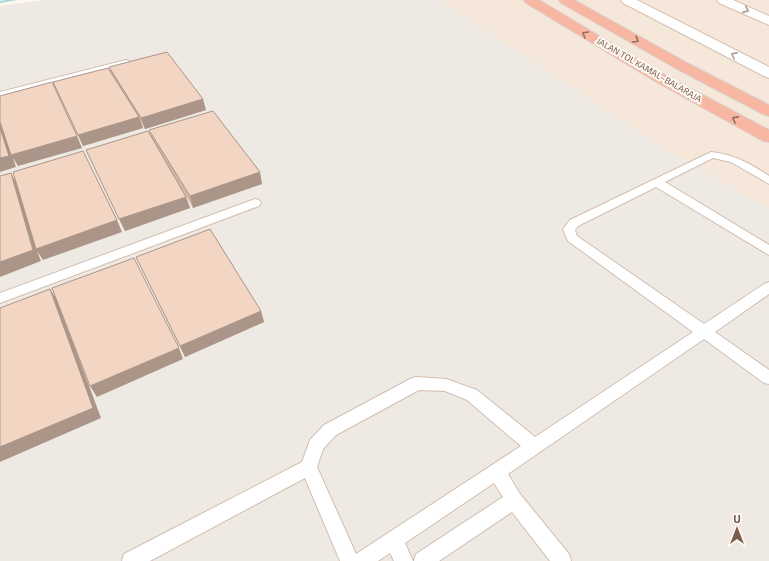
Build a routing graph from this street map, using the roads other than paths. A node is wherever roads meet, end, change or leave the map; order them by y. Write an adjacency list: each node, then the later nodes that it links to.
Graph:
1 (530, 0): 10 (highway, JALAN TOL KAMAL–BALARAJA, one-way to 1)
2 (565, 0): 9 (highway, JALAN TOL KAMAL–BALARAJA, one-way to 9)
3 (627, 0): 7 (main road, one-way to 3)
4 (723, 0): 5 (main road, one-way to 5)
5 (769, 21)
6 (138, 60): 8 (lane)
7 (769, 73)
8 (0, 95)
9 (769, 111)
10 (769, 137)
11 (769, 181): 12 (lane)
12 (657, 182): 14 (lane); 17 (lane)
13 (255, 203): 16 (lane)
14 (769, 251)
15 (769, 287): 17 (lane)
16 (0, 298)
17 (704, 332): 18 (lane); 19 (lane)
18 (769, 378)
19 (534, 447): 20 (lane); 21 (lane)
20 (309, 467): 24 (lane); 25 (lane)
21 (497, 472): 22 (lane); 23 (lane)
22 (514, 500): 28 (lane); 29 (lane)
23 (394, 541): 26 (lane); 27 (lane)
24 (131, 561)
25 (349, 561)
26 (362, 561)
27 (404, 561)
28 (423, 561)
29 (562, 561)

